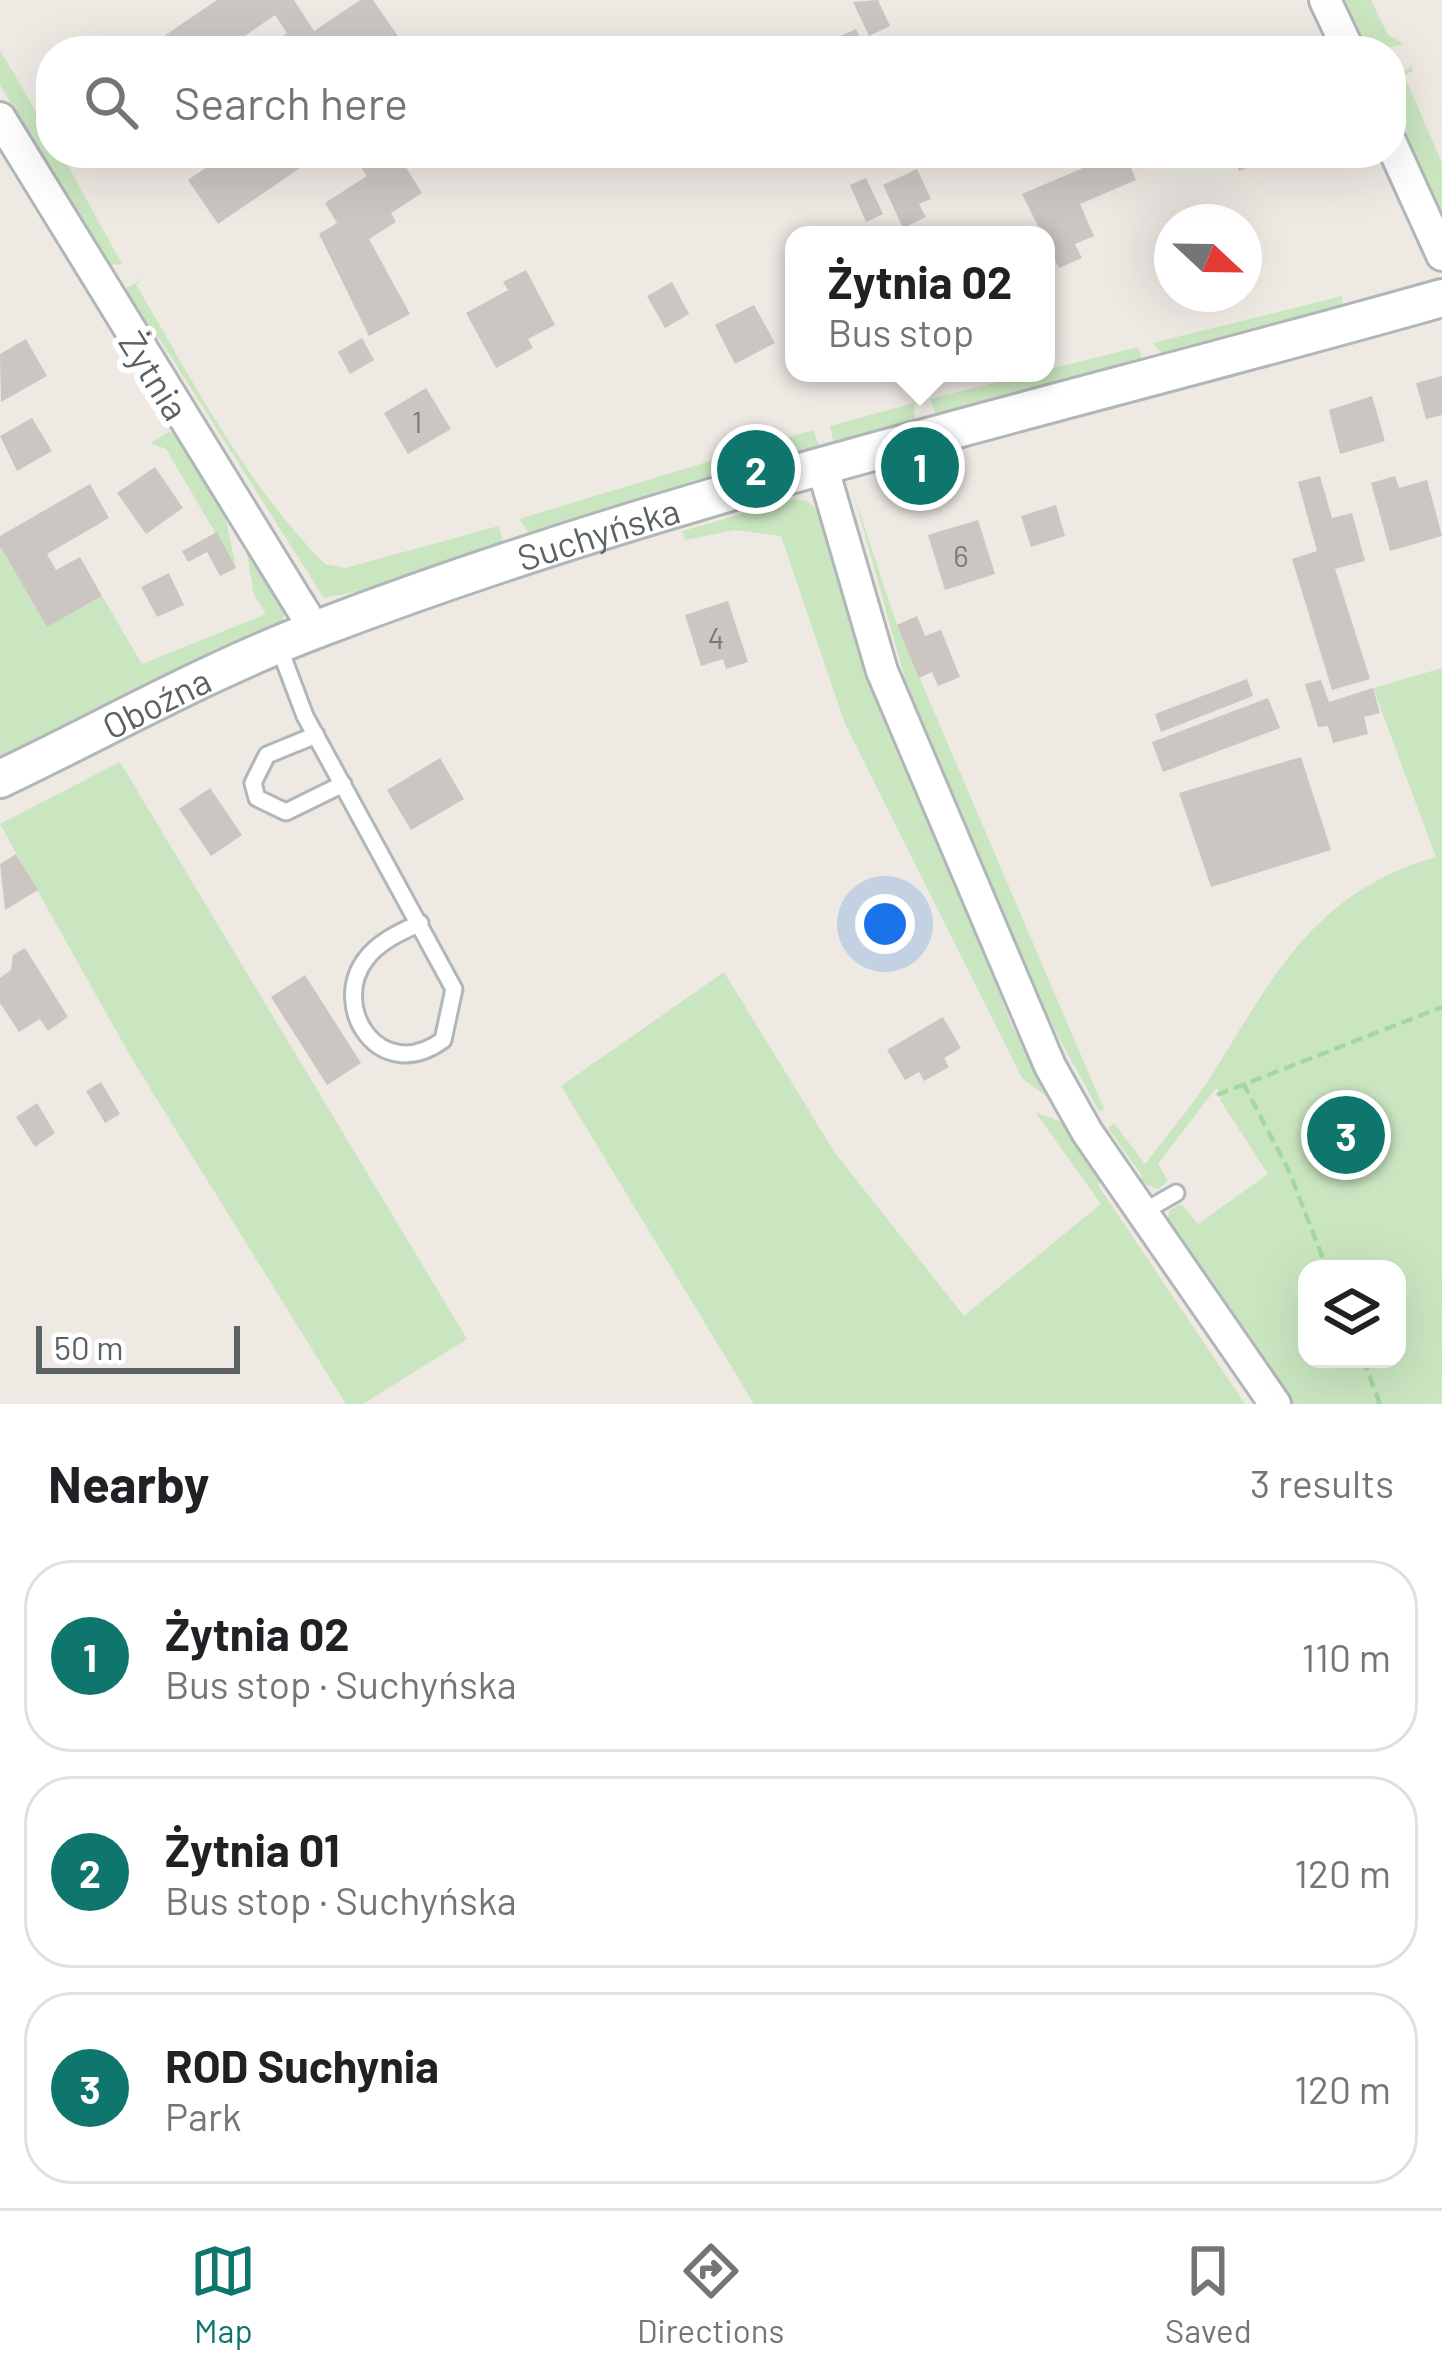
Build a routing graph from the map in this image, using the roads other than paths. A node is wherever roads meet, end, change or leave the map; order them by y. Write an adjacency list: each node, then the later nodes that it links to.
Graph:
1 (1325, 0): 2 (street)
2 (1342, 36)
3 (0, 118): 8 (street, Żytnia)
4 (1402, 168): 5 (street)
5 (1442, 255)
6 (1442, 298): 7 (street, Suchyńska)
7 (823, 469): 8 (street, Suchyńska); 15 (street)
8 (315, 630): 9 (street, Oboźna)
9 (279, 646): 10 (lane); 11 (street, Oboźna)
10 (316, 735): 12 (lane); 12 (lane)
11 (0, 779)
12 (343, 784): 13 (lane)
13 (420, 923): 13 (lane)
14 (1176, 1192): 15 (lane)
15 (1143, 1212): 16 (street)
16 (1275, 1404)

